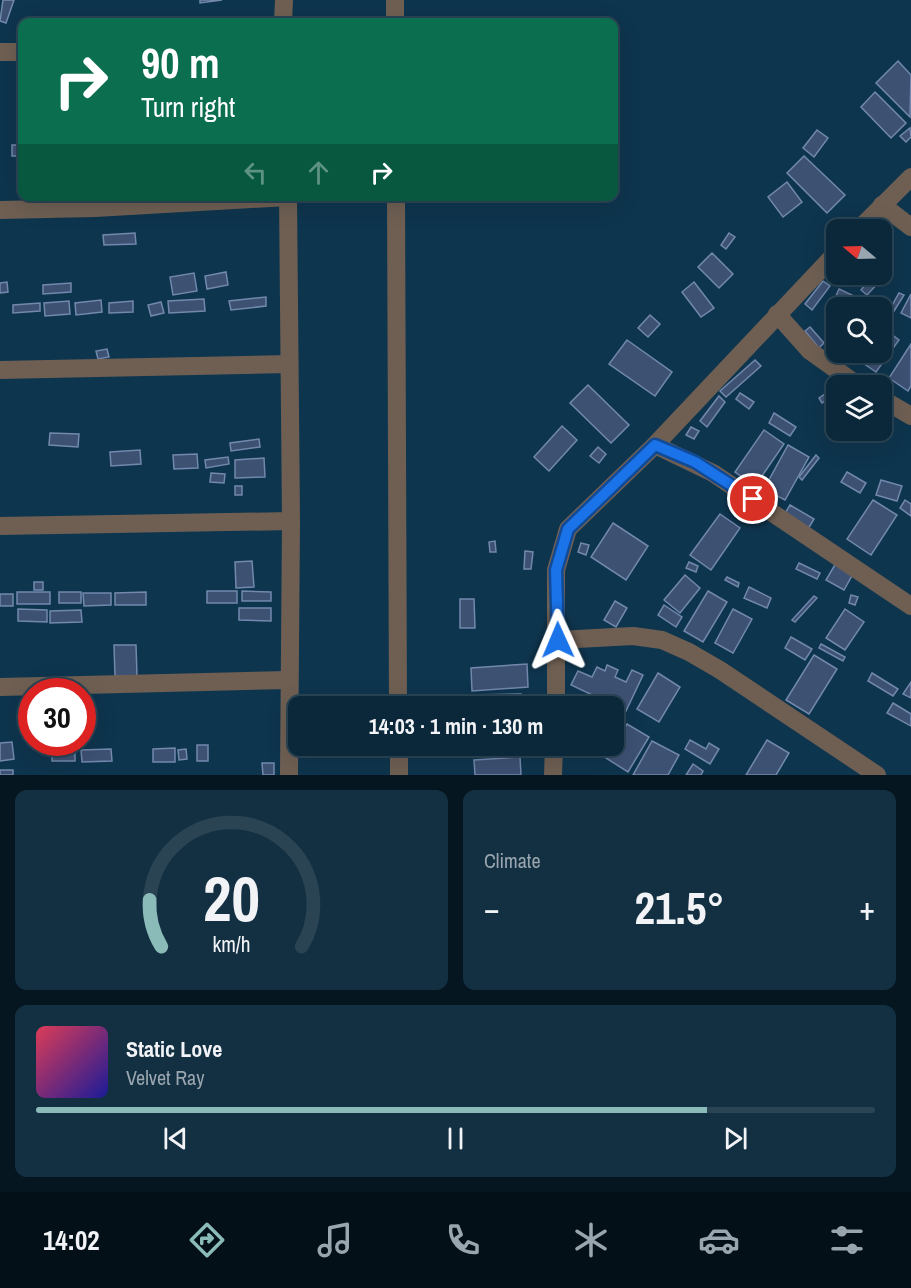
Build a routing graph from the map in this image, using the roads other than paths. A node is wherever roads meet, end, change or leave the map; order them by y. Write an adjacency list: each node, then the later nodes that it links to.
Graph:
1 (284, 0): 3 (street)
2 (395, 0): 4 (street)
3 (284, 18)
4 (395, 18)
5 (0, 52): 6 (street)
6 (18, 52)
7 (911, 177): 11 (street)
8 (218, 201): 12 (street)
9 (288, 201): 17 (street)
10 (396, 201): 29 (street)
11 (882, 205): 13 (street); 14 (street)
12 (0, 210)
13 (869, 219)
14 (911, 226)
15 (826, 263): 16 (street)
16 (777, 314): 19 (street); 22 (street)
17 (289, 364): 18 (street); 23 (street)
18 (0, 370)
19 (844, 375)
20 (892, 405): 21 (street)
21 (911, 416)
22 (655, 445): 25 (street); 26 (street)
23 (291, 521): 24 (street); 27 (street)
24 (0, 526)
25 (911, 606)
26 (558, 640): 30 (street); 36 (street)
27 (289, 680): 28 (street); 33 (street)
28 (0, 687)
29 (398, 696)
30 (555, 696)
31 (399, 756): 34 (street)
32 (554, 756): 35 (street)
33 (289, 775)
34 (399, 775)
35 (553, 775)
36 (878, 775)

